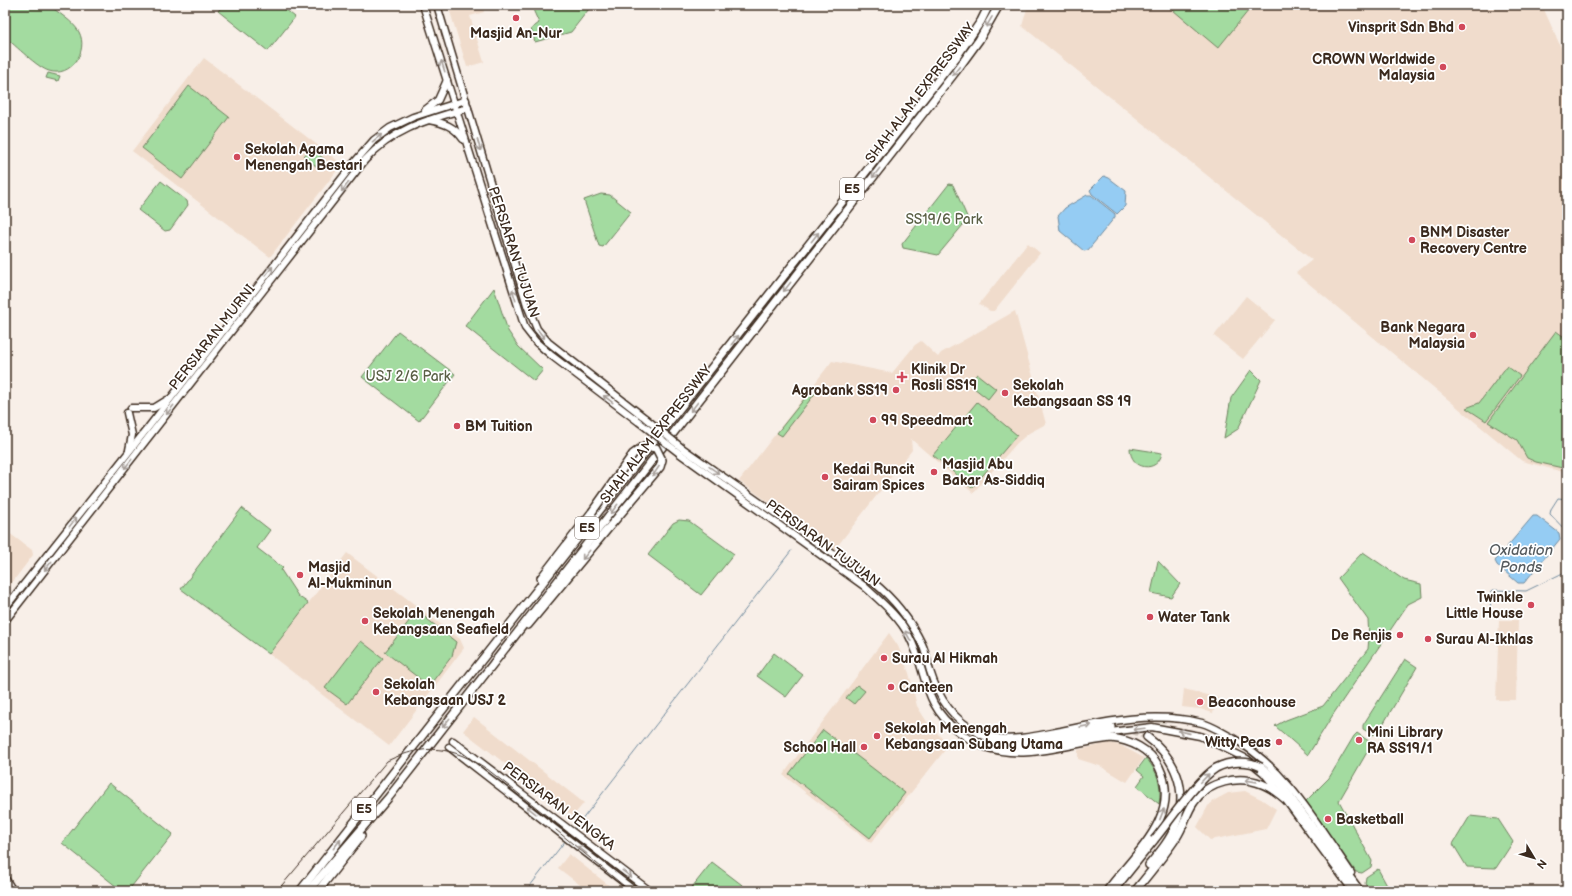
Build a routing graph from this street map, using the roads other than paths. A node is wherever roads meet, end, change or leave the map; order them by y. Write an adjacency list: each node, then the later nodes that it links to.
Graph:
1 (423, 5): 5 (main road, PERSIARAN TUJUAN, one-way to 1)
2 (437, 5): 6 (main road, PERSIARAN TUJUAN)
3 (989, 5): 18 (highway, SHAH ALAM EXPRESSWAY / E5, one-way to 3)
4 (999, 5): 19 (highway, SHAH ALAM EXPRESSWAY / E5, one-way to 19)
5 (447, 80): 7 (main road, PERSIARAN TUJUAN); 10 (main road)
6 (466, 100): 7 (main road, PERSIARAN MURNI); 8 (main road, PERSIARAN TUJUAN)
7 (454, 104): 9 (main road, PERSIARAN TUJUAN); 10 (main road, PERSIARAN MURNI)
8 (468, 108): 9 (main road, PERSIARAN MURNI); 14 (main road, PERSIARAN TUJUAN, one-way to 14, bridge)
9 (457, 111): 11 (main road, PERSIARAN MURNI); 12 (main road, PERSIARAN TUJUAN)
10 (413, 117): 13 (main road, PERSIARAN MURNI, one-way to 10)
11 (428, 120): 12 (main road); 17 (main road, PERSIARAN MURNI, one-way to 17)
12 (466, 143): 14 (main road, PERSIARAN TUJUAN, one-way to 12, bridge)
13 (171, 398): 15 (main road, PERSIARAN MURNI); 15 (main road)
14 (680, 450): 23 (main road, PERSIARAN TUJUAN, one-way to 23); 28 (main road, PERSIARAN TUJUAN, one-way to 14)
15 (128, 454): 16 (main road, PERSIARAN MURNI, one-way to 15)
16 (5, 608)
17 (5, 621)
18 (463, 685): 19 (highway, one-way to 19, bridge); 35 (highway, SHAH ALAM EXPRESSWAY / E5, one-way to 18)
19 (470, 692): 31 (highway, SHAH ALAM EXPRESSWAY / E5, one-way to 31)
20 (1200, 723): 22 (main road, PERSIARAN TUJUAN); 23 (main road, PERSIARAN TUJUAN, one-way to 20); 25 (main road)
21 (1111, 727): 23 (highway)
22 (1221, 731): 27 (main road); 45 (main road, PERSIARAN TUJUAN)
23 (979, 733)
24 (1147, 736): 42 (highway)
25 (1200, 736): 27 (main road, PERSIARAN TUJUAN); 28 (main road, PERSIARAN TUJUAN, one-way to 28)
26 (453, 741): 30 (main road, PERSIARAN JENGKA)
27 (1217, 743): 32 (main road, PERSIARAN TUJUAN)
28 (981, 745): 40 (highway, one-way to 28)
29 (448, 747): 30 (main road, PERSIARAN JENGKA)
30 (457, 748): 38 (main road, PERSIARAN JENGKA, one-way to 30); 39 (main road, PERSIARAN JENGKA, one-way to 39)
31 (389, 797): 36 (highway, SHAH ALAM EXPRESSWAY / E5); 37 (highway)
32 (1285, 799): 43 (highway, one-way to 43); 44 (main road, PERSIARAN TUJUAN)
33 (5, 878): 34 (main road)
34 (13, 891)
35 (300, 891)
36 (308, 891)
37 (318, 891)
38 (635, 891)
39 (650, 891)
40 (1107, 891)
41 (1113, 891): 45 (highway, one-way to 45, bridge)
42 (1130, 891)
43 (1135, 891)
44 (1353, 891)
45 (1361, 891)

